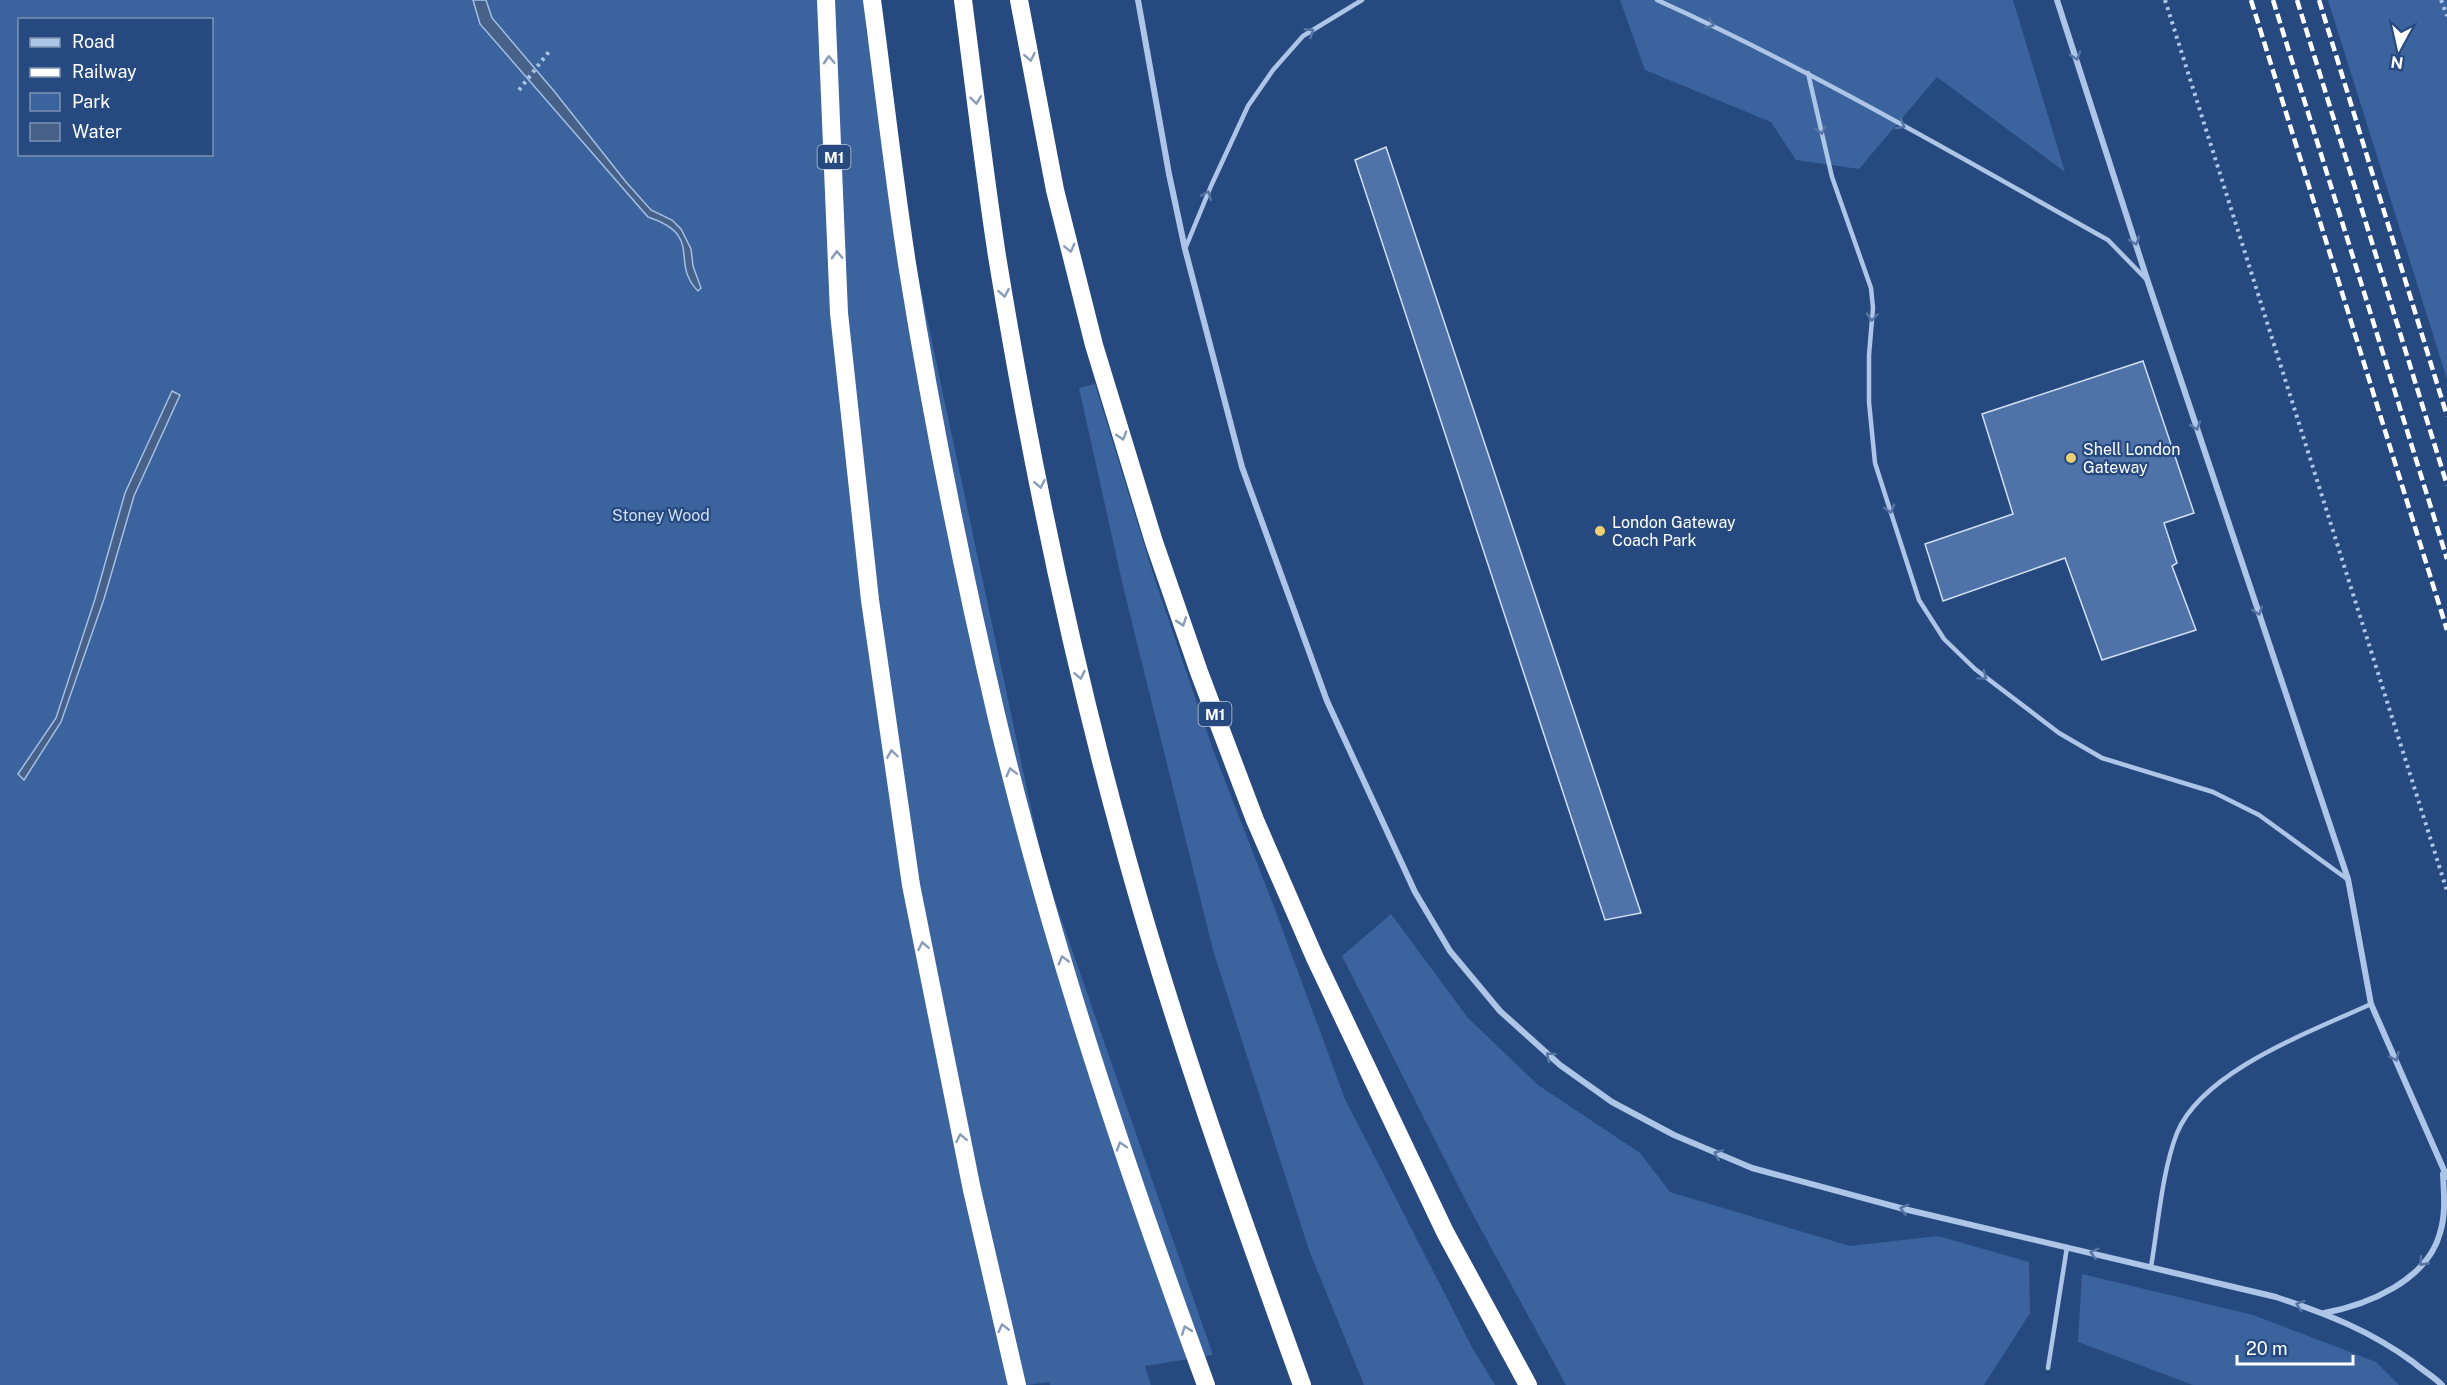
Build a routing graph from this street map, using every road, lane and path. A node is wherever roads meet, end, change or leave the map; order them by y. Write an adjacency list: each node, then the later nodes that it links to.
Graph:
1 (826, 0): 26 (highway, M1, one-way to 1)
2 (872, 0): 27 (highway, one-way to 2)
3 (963, 0): 28 (highway, one-way to 28)
4 (1019, 0): 29 (highway, M1, one-way to 29)
5 (1138, 0): 15 (street)
6 (1362, 0): 15 (lane, one-way to 6)
7 (1657, 0): 13 (lane, one-way to 13)
8 (2057, 0): 16 (street, one-way to 16)
9 (2165, 0): 18 (path)
10 (2441, 0): 11 (path)
11 (2447, 16)
12 (550, 49): 14 (path)
13 (1808, 73): 16 (lane, one-way to 16); 17 (lane, one-way to 17)
14 (519, 90)
15 (1185, 249): 22 (street, one-way to 15)
16 (2147, 279): 17 (street, one-way to 17)
17 (2348, 879): 19 (street)
18 (2447, 891)
19 (2372, 1004): 20 (street, one-way to 20); 23 (lane)
20 (2443, 1167): 21 (street); 24 (street, one-way to 24)
21 (2447, 1177)
22 (2067, 1246): 23 (street, one-way to 22); 25 (lane)
23 (2151, 1267): 24 (street, one-way to 23)
24 (2324, 1313): 30 (street)
25 (2048, 1368)
26 (1017, 1385)
27 (1206, 1385)
28 (1302, 1385)
29 (1528, 1385)
30 (2442, 1385)

